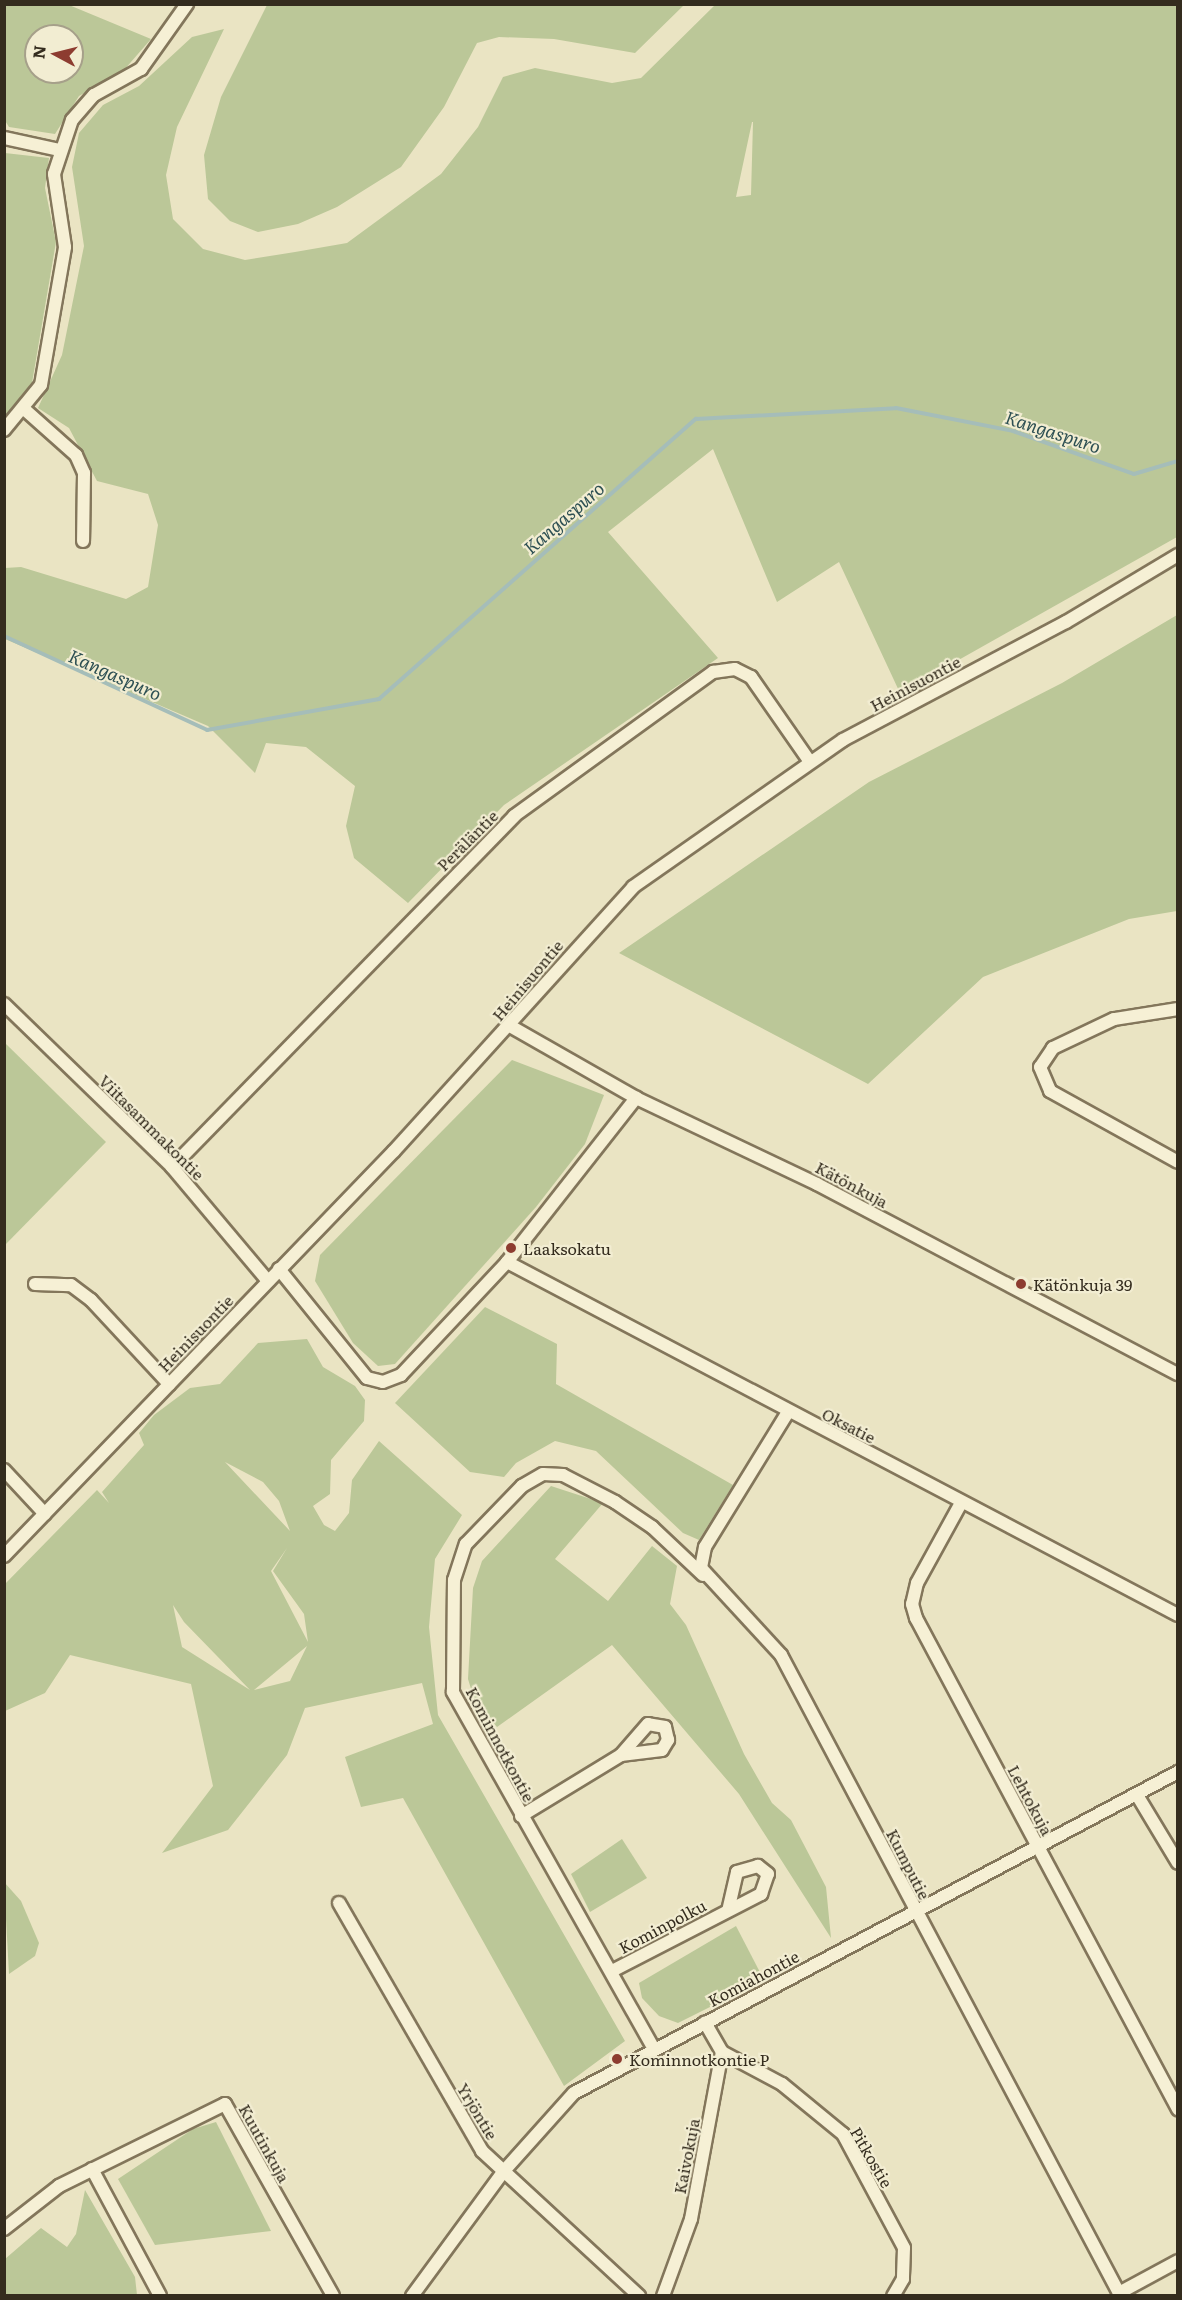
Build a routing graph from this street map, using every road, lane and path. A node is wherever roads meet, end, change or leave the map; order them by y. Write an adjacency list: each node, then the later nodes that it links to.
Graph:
1 (187, 4): 3 (street)
2 (4, 138): 3 (street)
3 (59, 150): 4 (street)
4 (24, 408): 5 (street); 6 (street)
5 (4, 430)
6 (82, 541)
7 (1178, 555): 8 (street, Heinisuontie)
8 (810, 762): 11 (street, Heinisuontie); 14 (street, Peräläntie)
9 (4, 1004): 14 (street, Viitasammakontie)
10 (1178, 1009): 13 (street)
11 (510, 1026): 12 (street, Kätönkuja); 16 (street, Heinisuontie)
12 (636, 1098): 15 (street); 19 (street, Kätönkuja)
13 (1178, 1162)
14 (172, 1167): 17 (street, Viitasammakontie)
15 (507, 1262): 16 (street); 21 (street, Oksatie)
16 (279, 1269): 17 (street, Heinisuontie)
17 (268, 1281): 20 (street, Heinisuontie)
18 (34, 1284): 20 (street)
19 (1178, 1374)
20 (169, 1384): 24 (street, Heinisuontie)
21 (788, 1412): 23 (street, Oksatie); 26 (street)
22 (4, 1470): 24 (street)
23 (961, 1503): 27 (street, Oksatie); 32 (street, Lehtokuja)
24 (45, 1514): 25 (street, Heinisuontie)
25 (4, 1556)
26 (706, 1578): 31 (street, Kominnotkontie); 36 (street, Kumputie)
27 (1178, 1615)
28 (621, 1755): 31 (street)
29 (1178, 1772): 30 (street, Komiahontie)
30 (1137, 1795): 32 (street, Komiahontie); 33 (street)
31 (521, 1816): 37 (street, Kominnotkontie)
32 (1036, 1846): 36 (street, Komiahontie); 41 (street, Lehtokuja)
33 (1178, 1863)
34 (339, 1903): 43 (street, Yrjöntie)
35 (728, 1910): 37 (street, Kominpolku)
36 (915, 1911): 38 (street, Komiahontie); 45 (street, Kumputie)
37 (612, 1971): 39 (street, Kominnotkontie)
38 (705, 2023): 39 (street, Komiahontie); 40 (street)
39 (654, 2049): 43 (street, Komiahontie)
40 (722, 2052): 50 (street, Kaivokuja); 51 (street, Pitkostie)
41 (1178, 2109)
42 (92, 2169): 44 (street, Kuutinkuja); 46 (street); 47 (street, Kuutinkuja)
43 (503, 2172): 48 (street, Komiahontie); 49 (street, Yrjöntie)
44 (4, 2229)
45 (1178, 2261)
46 (160, 2295)
47 (333, 2295)
48 (412, 2295)
49 (639, 2295)
50 (663, 2295)
51 (893, 2295)

